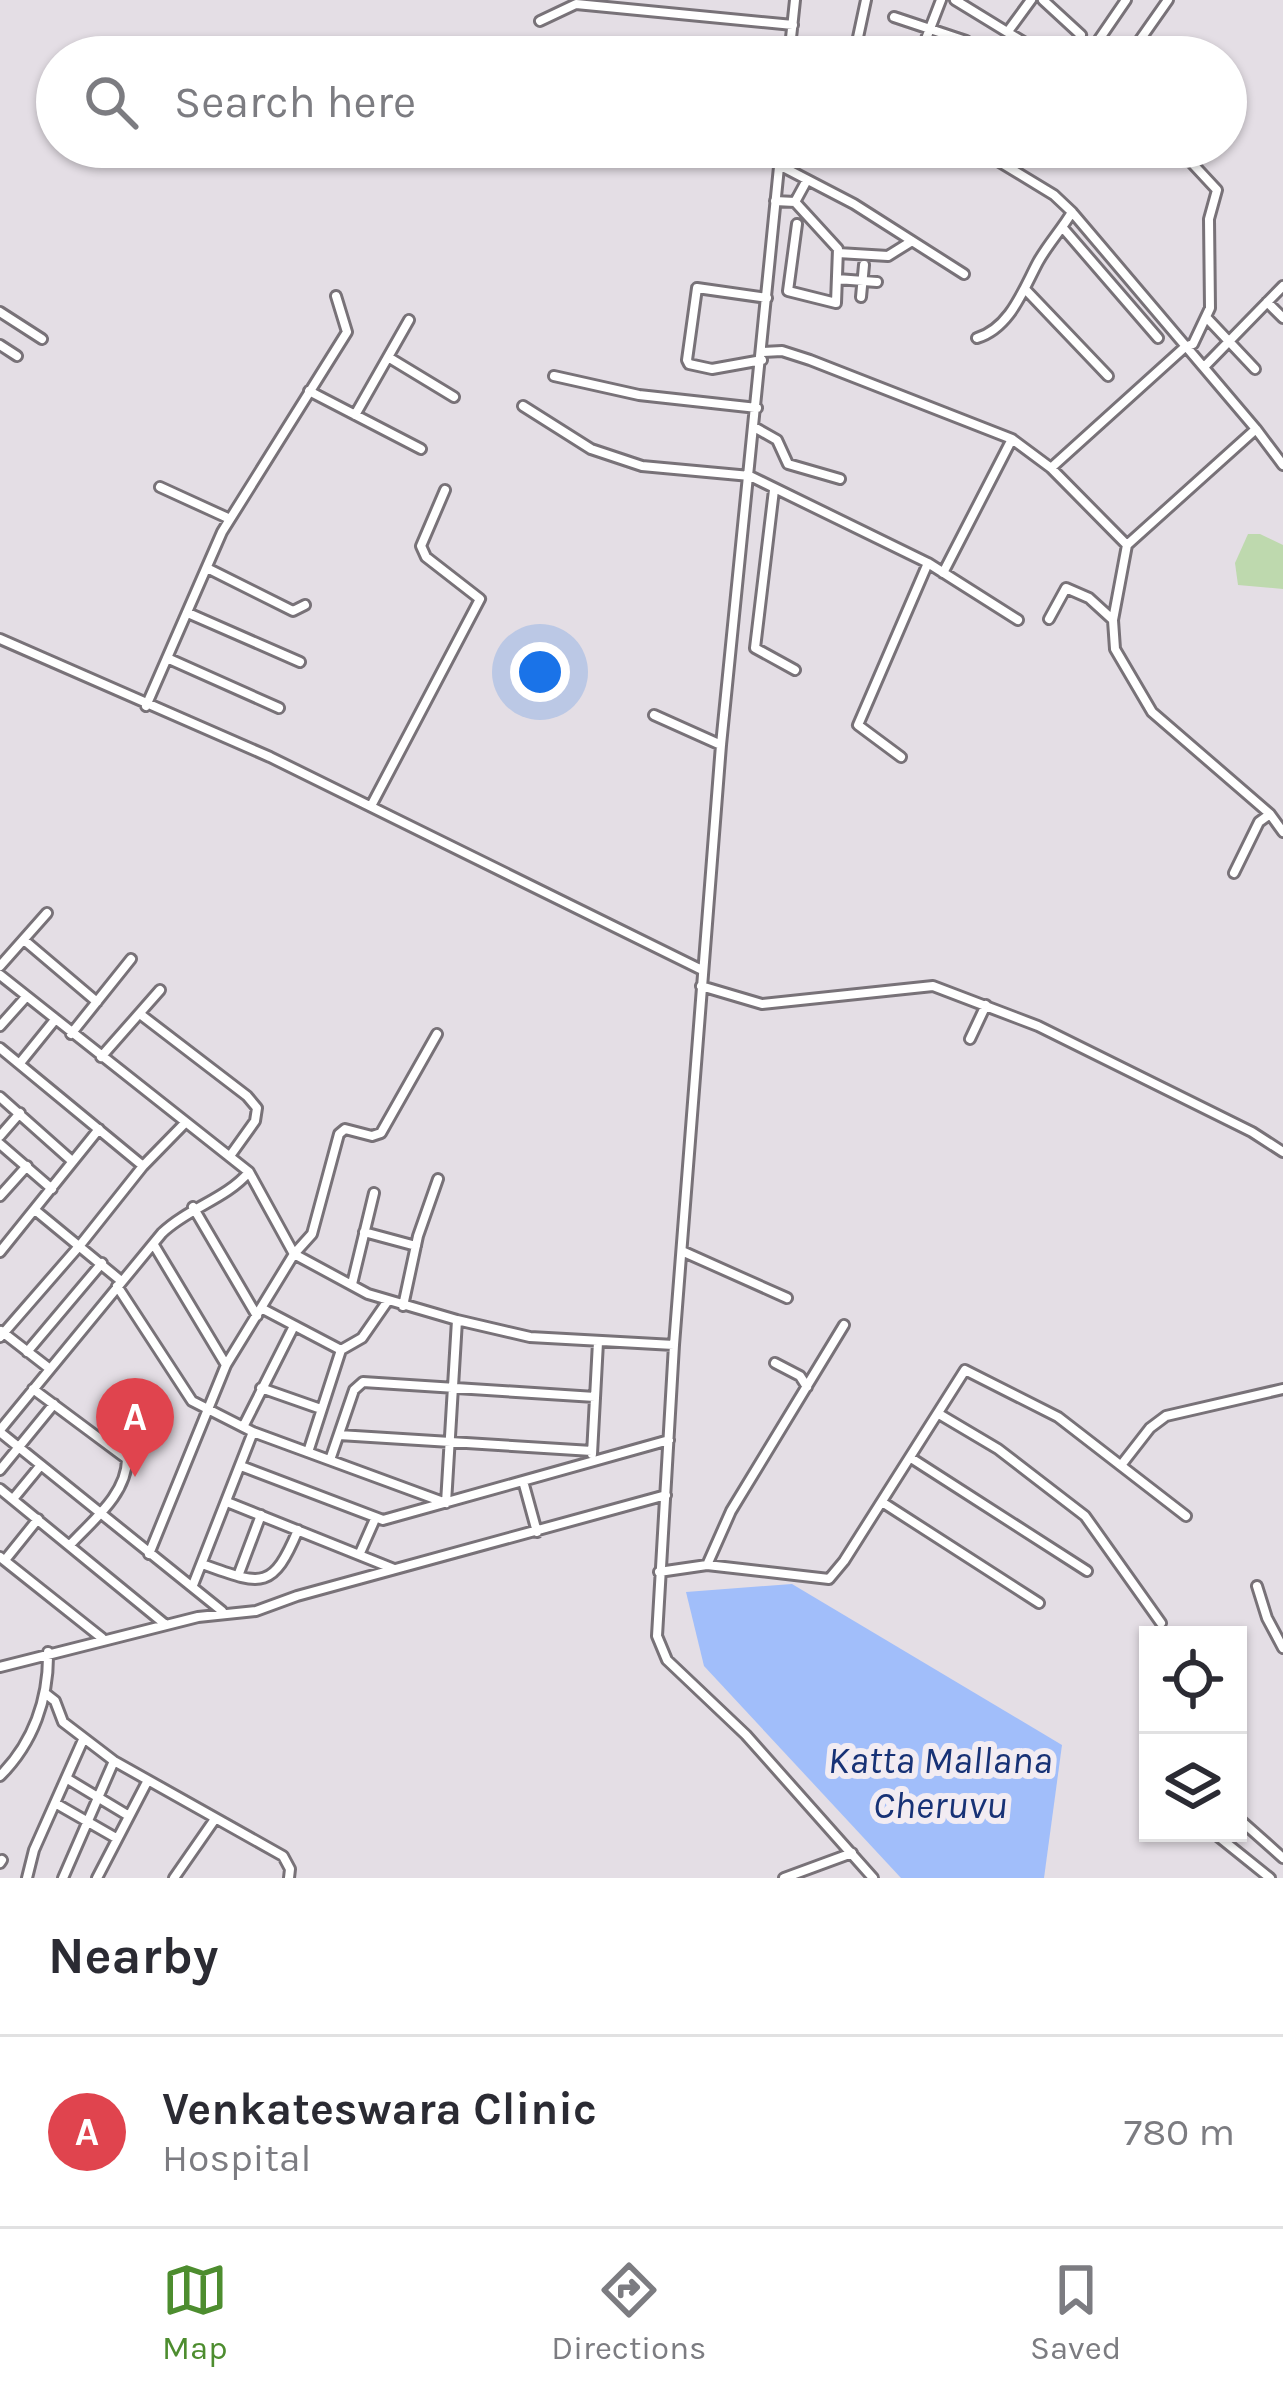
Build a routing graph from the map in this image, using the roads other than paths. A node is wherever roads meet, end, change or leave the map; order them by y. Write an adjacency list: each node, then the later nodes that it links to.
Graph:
1 (795, 0): 12 (street)
2 (866, 0): 16 (street)
3 (941, 0): 13 (street)
4 (955, 0): 14 (street)
5 (1031, 0): 14 (street)
6 (1043, 0): 20 (street)
7 (1126, 0): 21 (street)
8 (1168, 0): 22 (street)
9 (577, 2): 11 (street); 12 (street)
10 (894, 17): 13 (street)
11 (540, 21)
12 (793, 25): 15 (street)
13 (929, 29): 17 (street); 18 (street)
14 (1009, 30): 19 (street)
15 (792, 36)
16 (860, 36)
17 (927, 36)
18 (951, 36)
19 (1018, 36)
20 (1080, 36)
21 (1101, 36)
22 (1143, 36)
23 (779, 168): 28 (street)
24 (786, 168): 27 (street)
25 (1010, 168): 30 (street)
26 (1197, 168): 47 (street)
27 (807, 180): 29 (street); 33 (street)
28 (775, 201): 29 (street); 44 (street)
29 (795, 202): 34 (street)
30 (1072, 212): 32 (street); 55 (street)
31 (797, 224): 37 (street)
32 (1063, 228): 41 (street); 52 (street)
33 (912, 241): 34 (street); 36 (street)
34 (838, 253): 37 (street)
35 (864, 265): 38 (street)
36 (964, 274)
37 (837, 279): 38 (street)
38 (862, 281): 39 (street); 43 (street)
39 (877, 282)
40 (1283, 286): 45 (street)
41 (1025, 289): 51 (street); 62 (street)
42 (336, 296): 63 (street)
43 (861, 297)
44 (767, 298): 57 (street); 57 (street)
45 (1268, 302): 48 (street); 53 (street)
46 (0, 312): 50 (street)
47 (1206, 317): 53 (street); 55 (street)
48 (1283, 318)
49 (409, 320): 58 (street)
50 (42, 338)
51 (977, 338)
52 (1157, 338)
53 (1228, 342): 59 (street); 60 (street)
54 (0, 345): 56 (street)
55 (1184, 347): 59 (street); 73 (street)
56 (17, 356)
57 (762, 356): 66 (street); 70 (street)
58 (388, 357): 64 (street); 67 (street)
59 (1204, 367): 69 (street)
60 (1255, 369)
61 (554, 376): 66 (street)
62 (1108, 376)
63 (309, 391): 67 (street); 79 (street)
64 (454, 397)
65 (523, 406): 74 (street)
66 (757, 408): 68 (street)
67 (355, 415): 71 (street)
68 (754, 427): 74 (street); 75 (street)
69 (1256, 429): 72 (street); 80 (street)
70 (1012, 439): 73 (street); 83 (street)
71 (421, 449)
72 (1283, 464)
73 (1052, 468): 80 (street)
74 (750, 476): 78 (street); 96 (street)
75 (840, 479)
76 (160, 487): 79 (street)
77 (445, 490): 98 (street)
78 (774, 490): 81 (street); 92 (street)
79 (230, 519): 82 (street)
80 (1127, 545): 88 (street)
81 (928, 563): 83 (street); 97 (street)
82 (207, 568): 84 (street); 85 (street)
83 (943, 572): 87 (street)
84 (305, 605)
85 (188, 613): 90 (street); 91 (street)
86 (1049, 619): 88 (street)
87 (1018, 620)
88 (1113, 620): 99 (street)
89 (0, 639): 93 (street)
90 (167, 658): 93 (street); 94 (street)
91 (300, 662)
92 (795, 670)
93 (146, 706): 98 (street)
94 (279, 708)
95 (654, 715): 96 (street)
96 (721, 745): 106 (street)
97 (902, 758)
98 (371, 806): 106 (street)
99 (1270, 814): 100 (street); 101 (street)
100 (1283, 832)
101 (1234, 873)
102 (47, 913): 103 (street)
103 (24, 940): 105 (street); 110 (street)
104 (130, 959): 110 (street)
105 (0, 970): 109 (street)
106 (702, 970): 107 (street)
107 (701, 986): 111 (street); 143 (street)
108 (160, 990): 112 (street)
109 (26, 997): 113 (street); 114 (street)
110 (97, 1002): 115 (street)
111 (986, 1005): 117 (street); 126 (street)
112 (140, 1014): 119 (street); 127 (street)
113 (54, 1021): 115 (street); 120 (street)
114 (0, 1026)
115 (71, 1034): 119 (street)
116 (437, 1034): 144 (street)
117 (970, 1039)
118 (0, 1048): 120 (street)
119 (101, 1057): 123 (street)
120 (20, 1063): 124 (street)
121 (0, 1097): 122 (street)
122 (20, 1113): 125 (street); 128 (street)
123 (185, 1124): 127 (street); 130 (street)
124 (99, 1129): 128 (street); 130 (street)
125 (0, 1140): 129 (street)
126 (1283, 1152)
127 (230, 1156): 131 (street)
128 (72, 1161): 133 (street)
129 (27, 1166): 133 (street); 135 (street)
130 (143, 1166): 139 (street)
131 (249, 1172): 136 (street); 144 (street)
132 (438, 1179): 141 (street)
133 (52, 1189): 137 (street)
134 (374, 1193): 138 (street)
135 (0, 1196)
136 (194, 1207): 140 (street); 151 (street)
137 (35, 1210): 139 (street); 142 (street)
138 (364, 1232): 141 (street); 147 (street)
139 (81, 1244): 145 (street); 155 (street)
140 (154, 1245): 146 (street); 161 (street)
141 (416, 1246): 150 (street)
142 (0, 1252)
143 (683, 1252): 148 (street); 157 (street)
144 (294, 1254): 147 (street); 151 (street)
145 (102, 1263): 146 (street); 159 (street)
146 (118, 1283): 162 (street); 170 (street)
147 (352, 1284): 149 (street)
148 (787, 1298)
149 (387, 1301): 150 (street); 158 (street)
150 (403, 1306): 152 (street)
151 (259, 1312): 154 (street); 161 (street)
152 (458, 1320): 156 (street); 163 (street)
153 (844, 1325): 165 (street)
154 (294, 1326): 158 (street); 164 (street)
155 (1, 1333): 159 (street)
156 (598, 1342): 157 (street); 168 (street)
157 (674, 1346): 176 (street)
158 (341, 1350): 171 (street)
159 (27, 1352): 162 (street)
160 (775, 1363): 165 (street)
161 (226, 1365): 170 (street)
162 (50, 1369): 167 (street)
163 (453, 1387): 168 (street); 175 (street); 177 (street)
164 (261, 1388): 171 (street); 173 (street)
165 (807, 1388): 206 (street)
166 (1283, 1389): 183 (street)
167 (33, 1390): 169 (street); 174 (street)
168 (595, 1397): 180 (street)
169 (54, 1404): 178 (street); 194 (street)
170 (206, 1407): 173 (street); 203 (street)
171 (321, 1409): 179 (street)
172 (939, 1414): 182 (street); 183 (street); 215 (street)
173 (248, 1429): 179 (street); 185 (street)
174 (0, 1431): 178 (street)
175 (339, 1435): 177 (street); 181 (street)
176 (669, 1440): 180 (street); 189 (street)
177 (451, 1442): 180 (street); 193 (street)
178 (20, 1448): 184 (street); 186 (street)
179 (309, 1449): 181 (street)
180 (592, 1456): 187 (street)
181 (331, 1457): 193 (street)
182 (911, 1458): 192 (street); 208 (street)
183 (1122, 1464): 196 (street)
184 (41, 1465): 190 (street); 194 (street)
185 (241, 1466): 191 (street); 198 (street)
186 (0, 1470)
187 (523, 1481): 193 (street); 200 (street)
188 (0, 1489): 190 (street)
189 (666, 1495): 200 (street); 209 (street)
190 (13, 1499): 197 (street)
191 (227, 1502): 195 (street); 205 (street)
192 (882, 1502): 206 (street); 213 (street)
193 (446, 1503): 198 (street)
194 (102, 1511): 201 (street); 203 (street)
195 (261, 1515): 199 (street); 210 (street)
196 (1186, 1516)
197 (38, 1519): 201 (street); 204 (street)
198 (374, 1519): 202 (street)
199 (298, 1530): 202 (street); 210 (street)
200 (537, 1532): 207 (street)
201 (70, 1545): 216 (street)
202 (361, 1553): 207 (street)
203 (149, 1554): 211 (street)
204 (2, 1559): 217 (street)
205 (202, 1564): 210 (street); 211 (street)
206 (706, 1565): 209 (street)
207 (395, 1570): 214 (street)
208 (1087, 1571)
209 (659, 1572): 235 (street)
210 (238, 1576)
211 (193, 1585): 214 (street)
212 (1257, 1586): 218 (street)
213 (1040, 1604)
214 (223, 1612): 216 (street)
215 (1161, 1623)
216 (167, 1626): 217 (street)
217 (103, 1639): 219 (street)
218 (1283, 1648)
219 (48, 1652): 220 (street); 221 (street)
220 (0, 1666)
221 (46, 1694): 222 (street); 224 (street)
222 (83, 1740): 223 (street); 225 (street)
223 (114, 1761): 226 (street); 227 (street)
224 (0, 1776)
225 (66, 1778): 227 (street); 228 (street)
226 (147, 1782): 229 (street); 230 (street)
227 (98, 1798): 229 (street); 231 (street)
228 (55, 1803): 231 (street); 237 (street)
229 (129, 1816): 233 (street)
230 (215, 1819): 240 (street); 241 (street)
231 (88, 1821): 233 (street); 238 (street)
232 (1247, 1826): 236 (street)
233 (117, 1838): 239 (street)
234 (1225, 1842): 244 (street)
235 (852, 1853): 242 (street); 243 (street)
236 (1283, 1858)
237 (27, 1878)
238 (63, 1878)
239 (97, 1878)
240 (174, 1878)
241 (289, 1878)
242 (784, 1878)
243 (873, 1878)
244 (1270, 1878)

